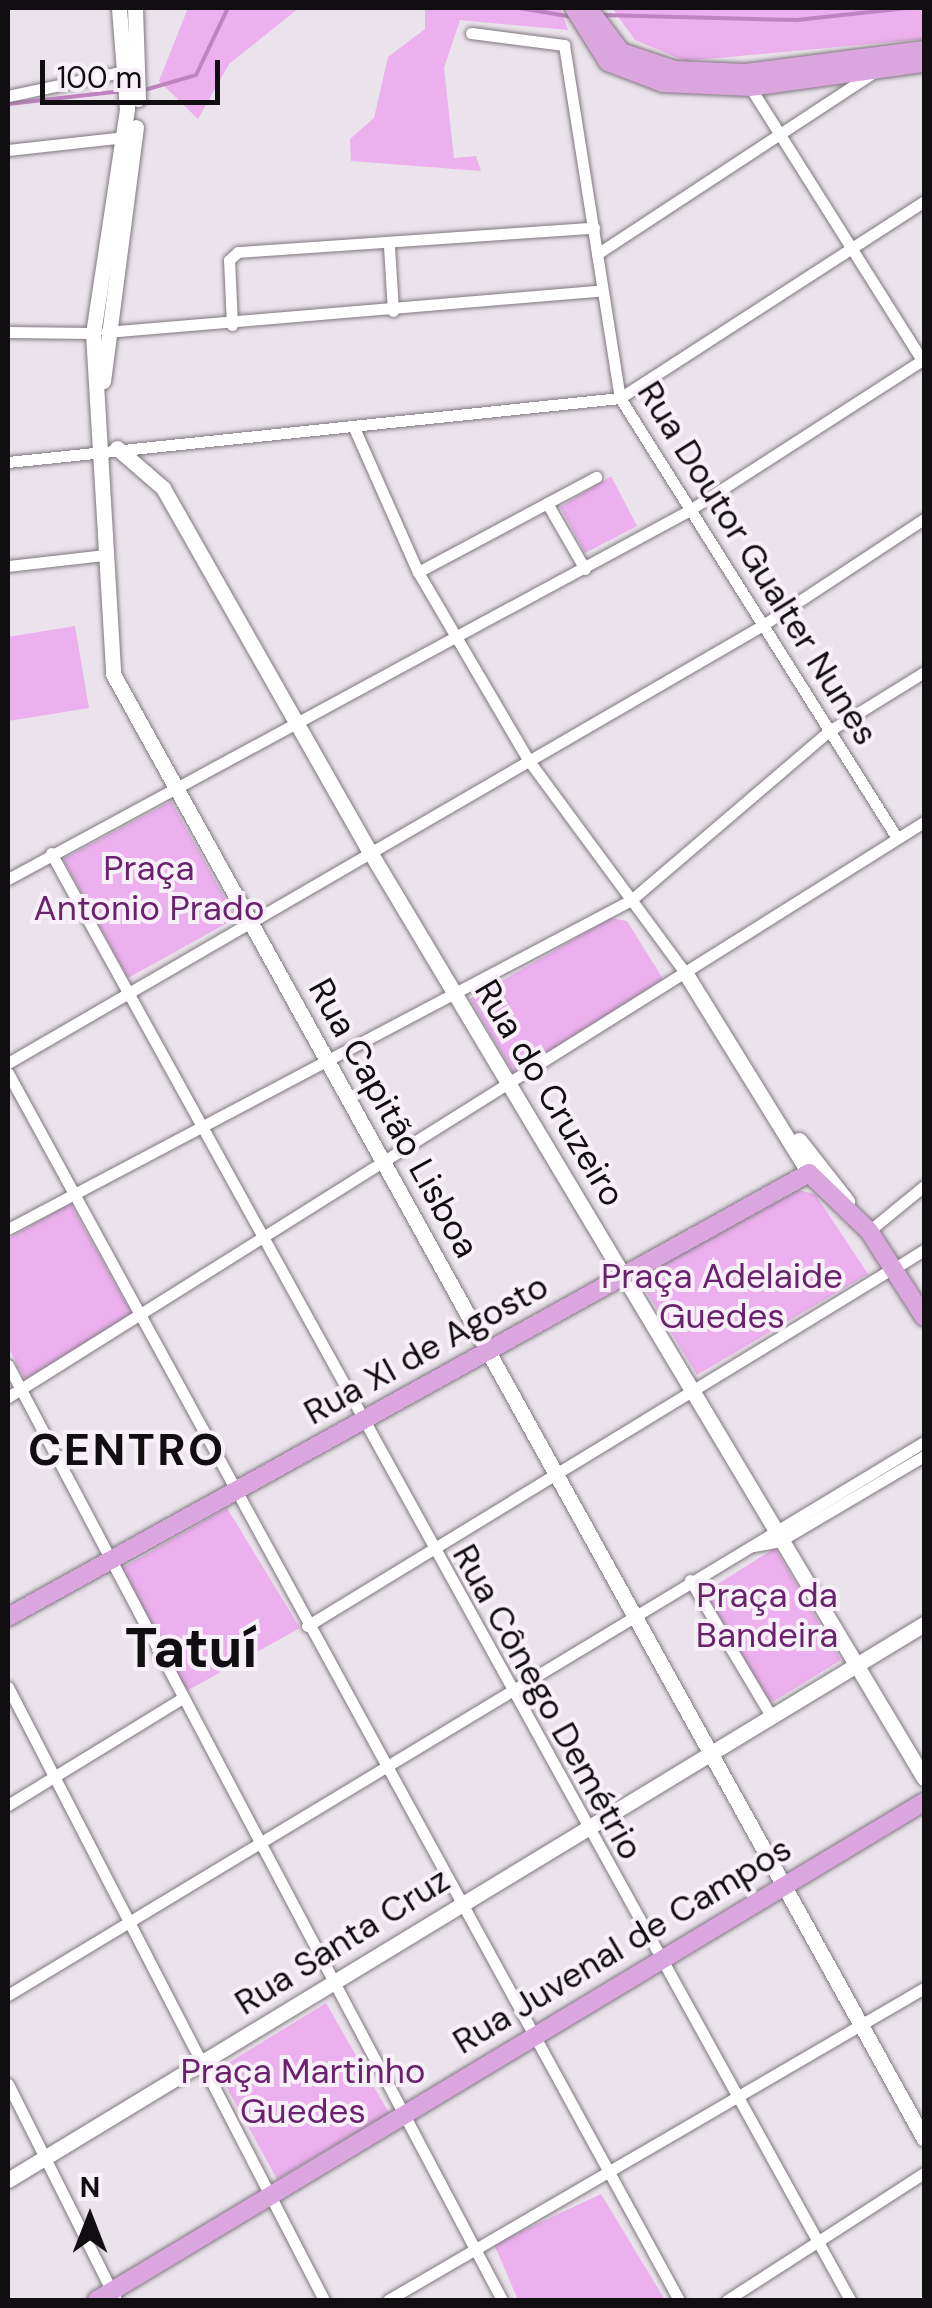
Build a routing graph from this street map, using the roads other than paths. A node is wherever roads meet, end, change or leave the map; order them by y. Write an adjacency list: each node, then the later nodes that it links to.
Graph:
1 (119, 8): 8 (street, Rua Capitão Lisboa)
2 (135, 8): 8 (street, Rua Capitão Lisboa)
3 (585, 16): 5 (main road); 9 (main road)
4 (470, 33): 16 (street, Rua Doutor Gualter Nunes)
5 (924, 50)
6 (924, 63): 7 (main road)
7 (877, 70): 9 (main road); 12 (street)
8 (132, 79): 10 (street); 11 (street, Rua Capitão Lisboa)
9 (750, 87): 12 (street)
10 (8, 96)
11 (132, 109): 13 (street, Rua Capitão Lisboa); 24 (street, Rua Capitão Lisboa)
12 (779, 134): 18 (street); 19 (street)
13 (124, 137): 14 (street); 24 (street, Rua Capitão Lisboa)
14 (8, 150)
15 (924, 201): 18 (street)
16 (594, 228): 17 (street); 19 (street, Rua Doutor Gualter Nunes)
17 (388, 246): 21 (street); 22 (street)
18 (850, 247): 25 (street); 26 (street)
19 (597, 254): 20 (street, Rua Doutor Gualter Nunes)
20 (601, 290): 21 (street); 26 (street, Rua Doutor Gualter Nunes)
21 (393, 311): 22 (street)
22 (232, 325): 24 (street)
23 (8, 332): 24 (street)
24 (100, 332): 29 (street, Rua Capitão Lisboa)
25 (924, 361): 33 (street)
26 (620, 398): 27 (street); 33 (street, Rua Doutor Gualter Nunes)
27 (355, 430): 28 (street); 38 (street)
28 (117, 448): 29 (street); 42 (street, Rua do Cruzeiro)
29 (100, 449): 30 (street); 35 (street, Rua Capitão Lisboa)
30 (8, 462)
31 (596, 477): 32 (street)
32 (547, 503): 37 (street); 38 (street)
33 (688, 511): 37 (street); 39 (street, Rua Doutor Gualter Nunes)
34 (924, 519): 39 (street)
35 (104, 555): 36 (street); 45 (street, Rua Capitão Lisboa)
36 (8, 566)
37 (585, 569): 40 (street)
38 (418, 572): 40 (street)
39 (763, 624): 43 (street, Rua Doutor Gualter Nunes); 44 (street)
40 (459, 639): 42 (street); 44 (street)
41 (924, 672): 43 (street)
42 (298, 724): 45 (street); 48 (street, Rua do Cruzeiro)
43 (828, 731): 47 (street, Rua Doutor Gualter Nunes); 51 (street)
44 (529, 761): 48 (street); 51 (street)
45 (174, 786): 49 (street); 52 (street, Rua Capitão Lisboa)
46 (924, 822): 47 (street)
47 (897, 838): 53 (street)
48 (367, 847): 52 (street); 54 (street, Rua do Cruzeiro)
49 (52, 853): 50 (street); 55 (street, Rua Cônego Demétrio)
50 (8, 878)
51 (631, 900): 53 (street); 54 (street)
52 (252, 918): 55 (street); 56 (street, Rua Capitão Lisboa)
53 (686, 974): 59 (street); 60 (street)
54 (454, 990): 56 (street); 59 (street, Rua do Cruzeiro)
55 (126, 992): 57 (street); 61 (street, Rua Cônego Demétrio)
56 (327, 1060): 61 (street); 62 (street, Rua Capitão Lisboa)
57 (8, 1062)
58 (8, 1073): 65 (street)
59 (511, 1084): 62 (street); 71 (street, Rua do Cruzeiro)
60 (781, 1118): 63 (street); 67 (street)
61 (202, 1128): 65 (street); 68 (street, Rua Cônego Demétrio)
62 (382, 1162): 68 (street); 74 (street, Rua Capitão Lisboa)
63 (809, 1173): 67 (main road); 70 (main road); 71 (main road, Rua XI de Agosto)
64 (924, 1186): 67 (street)
65 (73, 1192): 66 (street); 72 (street)
66 (8, 1229)
67 (868, 1231): 70 (main road)
68 (262, 1240): 72 (street); 79 (street, Rua Cônego Demétrio)
69 (924, 1250): 70 (street)
70 (890, 1270): 73 (main road); 77 (street)
71 (624, 1277): 74 (main road, Rua XI de Agosto); 77 (street, Rua do Cruzeiro)
72 (140, 1318): 76 (street); 83 (street)
73 (924, 1319)
74 (488, 1352): 79 (main road, Rua XI de Agosto); 82 (street, Rua Capitão Lisboa)
75 (8, 1365): 76 (street)
76 (21, 1390): 78 (street); 86 (street)
77 (691, 1392): 82 (street); 84 (street, Rua do Cruzeiro)
78 (8, 1398)
79 (364, 1421): 83 (main road, Rua XI de Agosto); 85 (street, Rua Cônego Demétrio)
80 (924, 1442): 84 (street)
81 (924, 1456): 84 (street)
82 (554, 1473): 85 (street); 88 (street, Rua Capitão Lisboa)
83 (232, 1492): 86 (main road, Rua XI de Agosto); 91 (street)
84 (777, 1535): 87 (street); 92 (street, Rua do Cruzeiro)
85 (433, 1548): 91 (street); 94 (street, Rua Cônego Demétrio)
86 (106, 1563): 89 (main road); 95 (street)
87 (690, 1580): 88 (street); 96 (street)
88 (632, 1615): 94 (street); 97 (street, Rua Capitão Lisboa)
89 (8, 1617)
90 (924, 1624): 92 (street, Rua Santa Cruz)
91 (307, 1626): 98 (street)
92 (859, 1664): 96 (street, Rua Santa Cruz); 100 (street, Rua do Cruzeiro)
93 (8, 1687): 99 (street)
94 (509, 1690): 98 (street); 103 (street, Rua Cônego Demétrio)
95 (181, 1699): 99 (street); 104 (street)
96 (771, 1716): 97 (street, Rua Santa Cruz)
97 (709, 1754): 103 (street, Rua Santa Cruz); 105 (street, Rua Capitão Lisboa)
98 (381, 1768): 104 (street); 106 (street)
99 (54, 1776): 102 (street); 107 (street)
100 (924, 1778)
101 (924, 1802): 105 (main road, Rua Juvenal de Campos)
102 (8, 1804)
103 (587, 1829): 106 (street, Rua Santa Cruz); 108 (street, Rua Cônego Demétrio)
104 (263, 1841): 107 (street); 109 (street)
105 (783, 1886): 108 (main road, Rua Juvenal de Campos); 112 (street, Rua Capitão Lisboa)
106 (458, 1904): 109 (street, Rua Santa Cruz); 113 (street)
107 (128, 1922): 111 (street); 114 (street)
108 (656, 1960): 113 (main road, Rua Juvenal de Campos); 116 (street, Rua Cônego Demétrio)
109 (335, 1982): 114 (street, Rua Santa Cruz); 117 (street)
110 (924, 1988): 112 (street)
111 (8, 1995)
112 (858, 2026): 116 (street); 118 (street, Rua Capitão Lisboa)
113 (529, 2037): 117 (main road, Rua Juvenal de Campos); 121 (street)
114 (199, 2064): 119 (street, Rua Santa Cruz); 123 (street)
115 (8, 2084): 119 (street)
116 (740, 2099): 121 (street); 124 (street, Rua Cônego Demétrio)
117 (402, 2116): 123 (main road, Rua Juvenal de Campos); 125 (street)
118 (924, 2139)
119 (44, 2157): 122 (street, Rua Santa Cruz); 126 (street)
120 (924, 2172): 124 (street)
121 (608, 2178): 125 (street); 130 (street)
122 (8, 2180)
123 (272, 2200): 126 (main road, Rua Juvenal de Campos); 127 (street)
124 (816, 2242): 131 (street); 132 (street, Rua Cônego Demétrio)
125 (475, 2252): 128 (street); 129 (street)
126 (108, 2298)
127 (324, 2300)
128 (388, 2300)
129 (502, 2300)
130 (679, 2300)
131 (727, 2300)
132 (850, 2300)

